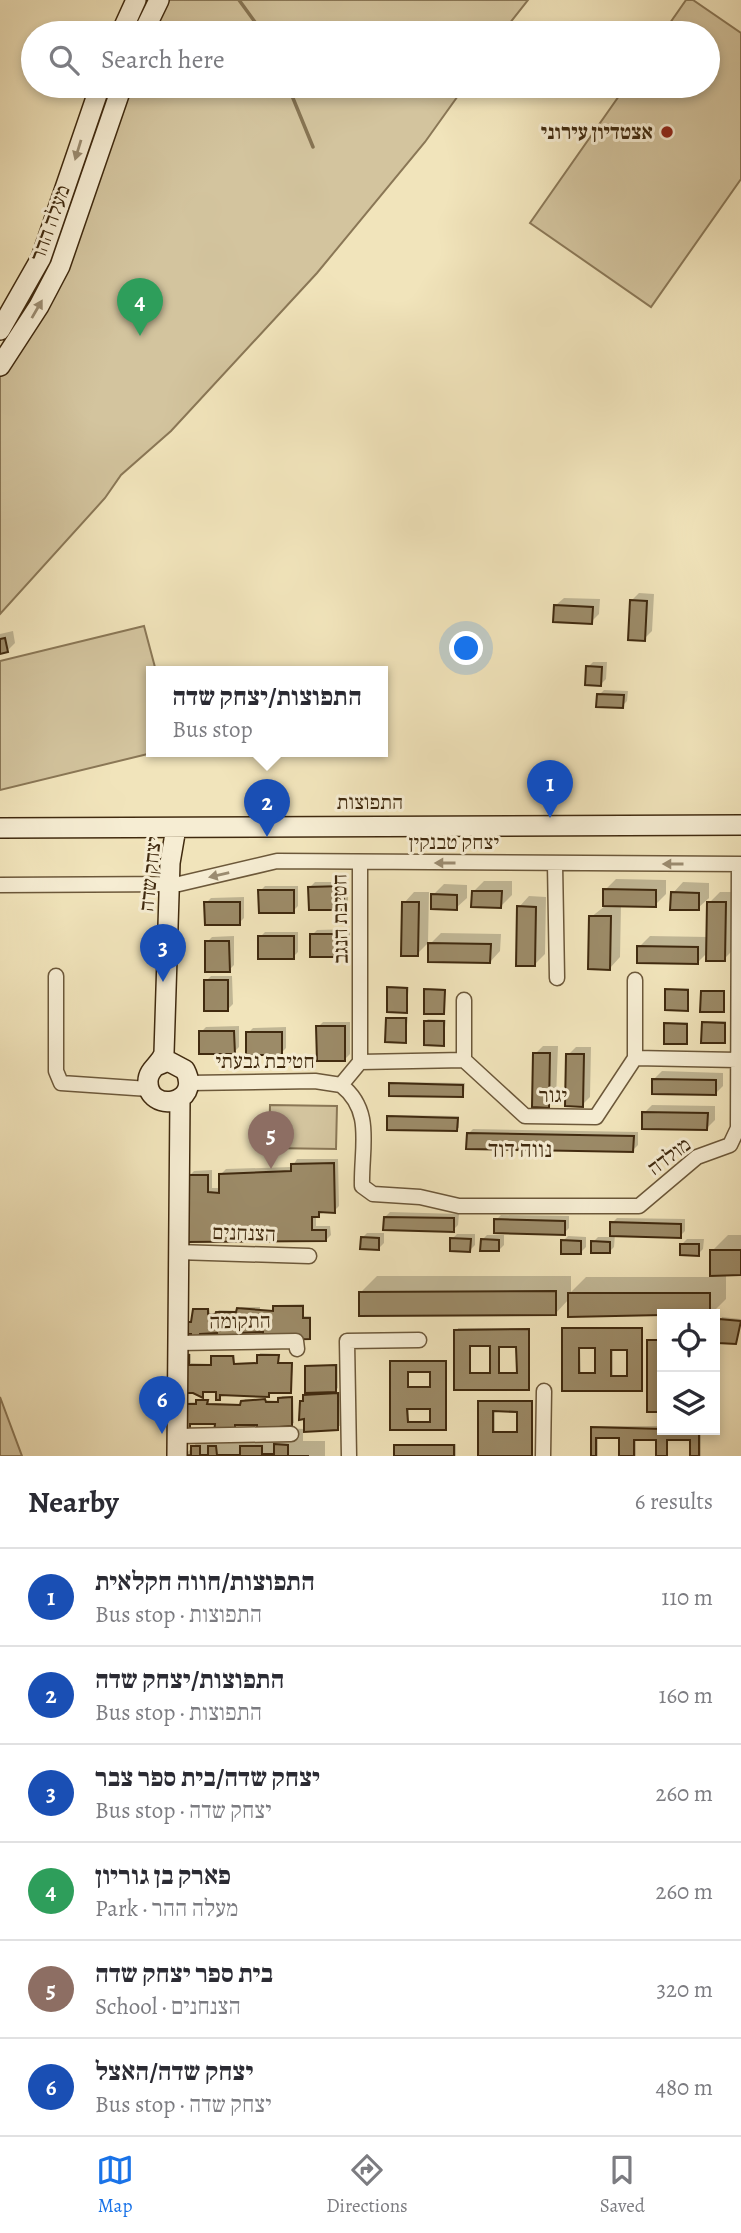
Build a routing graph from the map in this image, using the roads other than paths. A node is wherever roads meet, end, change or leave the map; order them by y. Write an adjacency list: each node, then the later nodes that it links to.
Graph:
1 (136, 0): 3 (main road)
2 (159, 0): 4 (main road)
3 (126, 21)
4 (149, 21)
5 (96, 98): 7 (main road, מעלה ההר, one-way to 7)
6 (118, 98): 8 (main road, מעלה ההר, one-way to 6)
7 (0, 330)
8 (0, 366)
9 (741, 825): 11 (main road, התפוצות)
10 (0, 828): 11 (main road, התפוצות)
11 (176, 828): 16 (main road, יצחק שדה)
12 (360, 862): 13 (street, יצחק טבנקין, one-way to 12); 16 (street, יצחק טבנקין, one-way to 16); 25 (street, חטיבת הנגב)
13 (555, 864): 14 (street, יצחק טבנקין, one-way to 13); 18 (street)
14 (740, 864): 20 (street, מולדה)
15 (0, 885): 16 (street, יצחק טבנקין)
16 (174, 885): 26 (main road, יצחק שדה); 27 (main road, יצחק שדה)
17 (56, 976): 29 (street, חטיבת גבעתי)
18 (557, 978)
19 (635, 980): 22 (street)
20 (740, 982): 24 (street, מולדה)
21 (464, 1000): 23 (street)
22 (635, 1058): 23 (street, יגור); 24 (street)
23 (464, 1060): 25 (street)
24 (737, 1060): 30 (street, מולדה)
25 (360, 1062): 28 (street)
26 (179, 1065): 27 (main road); 29 (main road)
27 (156, 1066): 29 (main road, יצחק שדה)
28 (341, 1085): 29 (street, חטיבת גבעתי); 30 (street, מולדה)
29 (170, 1093): 31 (main road); 39 (main road)
30 (739, 1109)
31 (177, 1252): 32 (street, הצנחנים); 34 (main road)
32 (309, 1256)
33 (419, 1340): 41 (street)
34 (177, 1343): 35 (street, התקומה); 38 (main road)
35 (296, 1349)
36 (544, 1391): 42 (street)
37 (291, 1434): 38 (street)
38 (177, 1436): 40 (main road)
39 (167, 1456)
40 (177, 1456)
41 (349, 1456)
42 (543, 1456)

